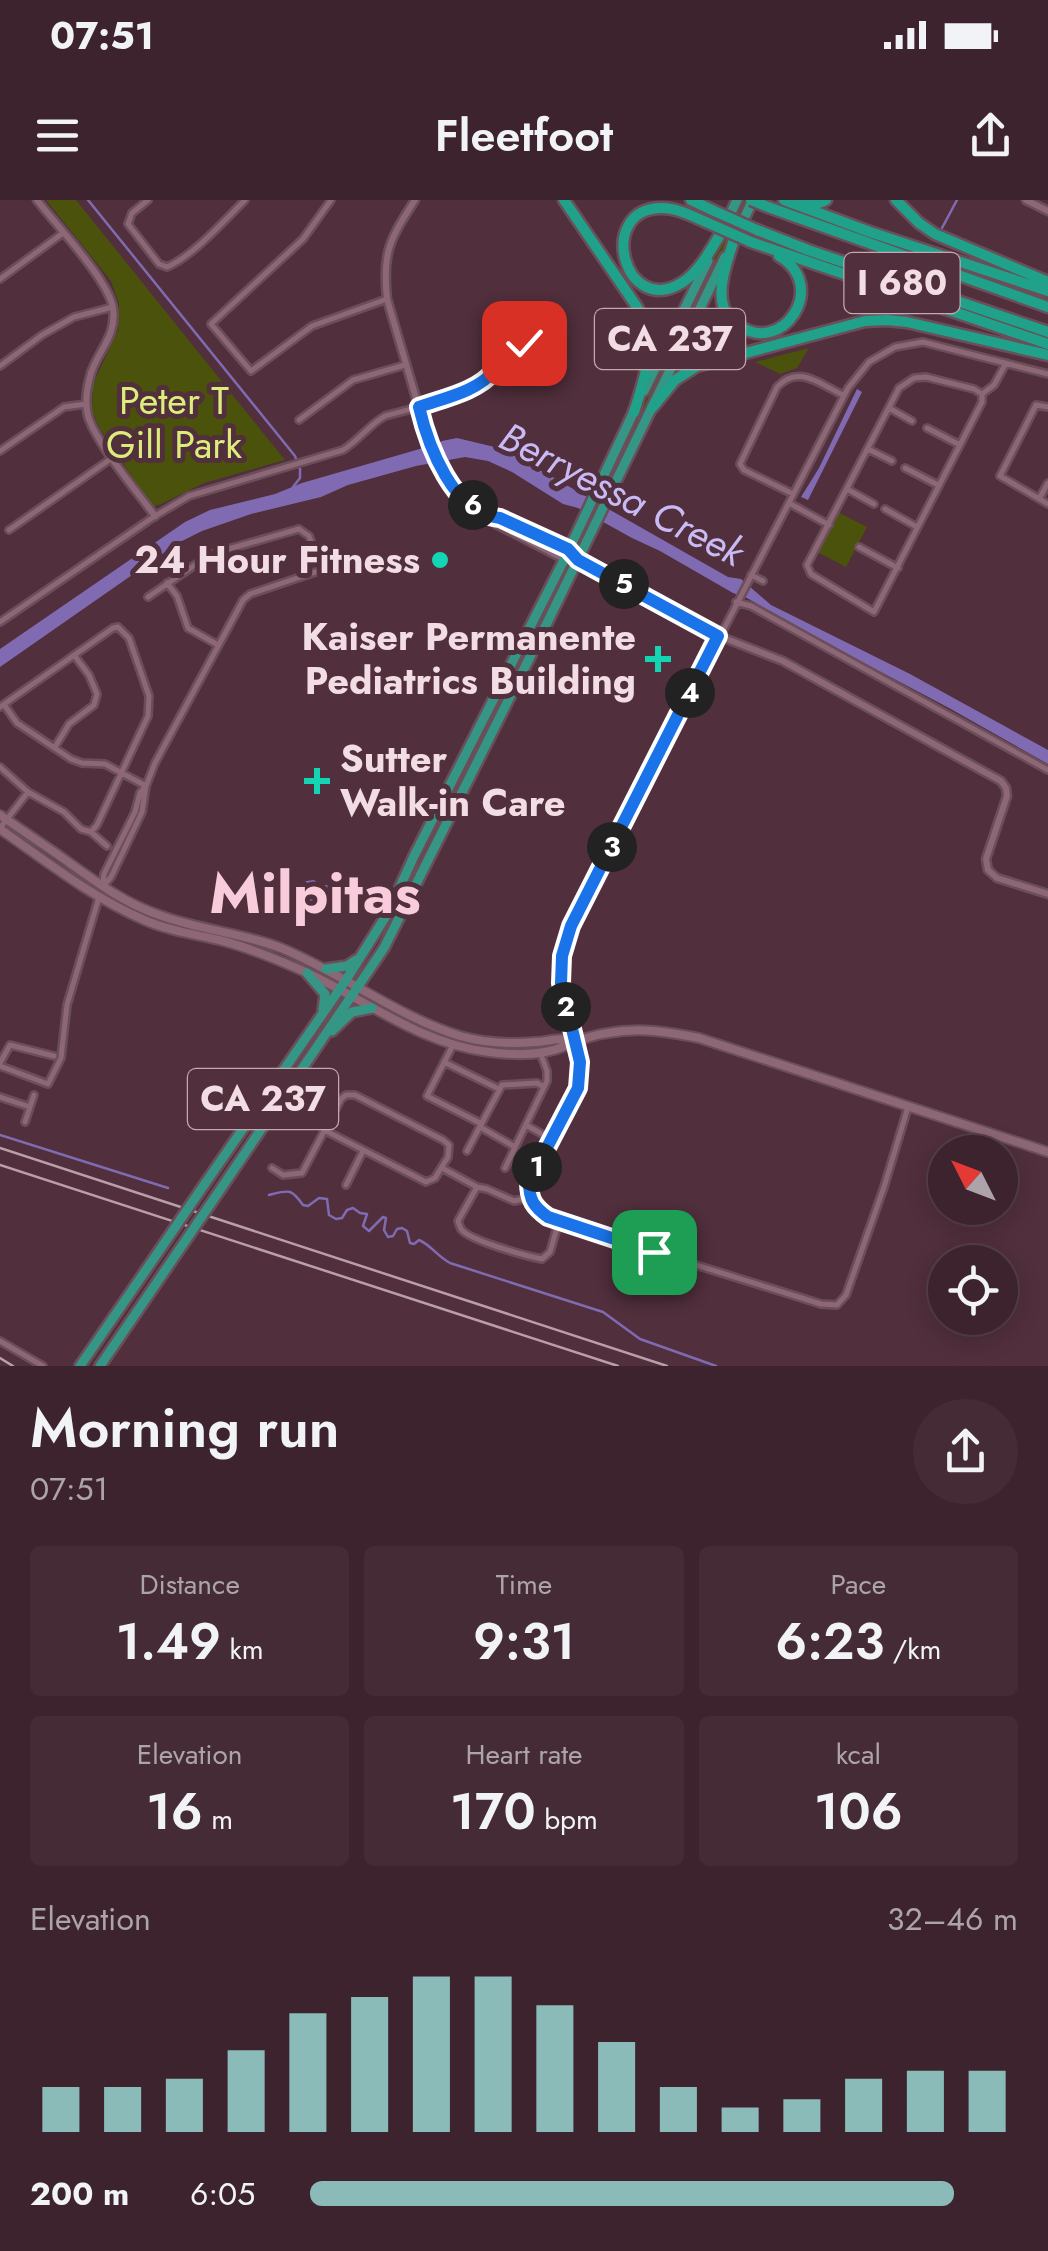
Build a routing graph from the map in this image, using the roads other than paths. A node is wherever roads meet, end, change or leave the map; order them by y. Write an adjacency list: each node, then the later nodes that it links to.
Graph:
1 (37, 200): 18 (street)
2 (148, 200): 3 (street)
3 (245, 200)
4 (331, 200): 25 (street)
5 (415, 200): 25 (street)
6 (564, 200): 43 (highway)
7 (666, 200): 17 (highway)
8 (691, 200): 15 (highway, I 680)
9 (737, 200): 19 (highway, CA 237)
10 (752, 200): 20 (highway, CA 237); 27 (highway, I 680, bridge)
11 (787, 200): 12 (highway); 24 (highway)
12 (826, 200)
13 (896, 200): 23 (highway)
14 (1027, 200): 16 (street)
15 (711, 205): 28 (highway, I 680, bridge)
16 (1048, 212)
17 (706, 222): 19 (highway); 21 (highway, bridge)
18 (63, 233): 22 (street); 26 (street)
19 (722, 233): 43 (highway, CA 237)
20 (734, 239): 21 (highway); 41 (highway, CA 237)
21 (751, 242): 30 (highway)
22 (0, 279)
23 (1048, 282)
24 (1048, 292)
25 (387, 299): 33 (street)
26 (113, 307): 34 (street); 38 (street)
27 (1048, 307)
28 (1048, 329)
29 (514, 342): 29 (street); 39 (street)
30 (1048, 344)
31 (1048, 355): 41 (highway)
32 (1006, 364): 35 (street); 36 (street); 37 (street)
33 (405, 365): 39 (street); 44 (street)
34 (0, 366)
35 (1048, 374)
36 (982, 394): 42 (street); 47 (street)
37 (844, 395): 56 (street); 56 (street)
38 (86, 404): 49 (street); 50 (street)
39 (419, 407): 62 (street); 67 (street)
40 (1048, 407): 57 (street)
41 (652, 408): 68 (highway, CA 237)
42 (889, 408): 45 (street); 48 (street)
43 (634, 412): 67 (highway, CA 237)
44 (298, 420)
45 (912, 421)
46 (927, 428): 47 (street)
47 (960, 445): 54 (street)
48 (868, 449): 51 (street); 55 (street)
49 (0, 450)
50 (112, 458): 62 (street); 65 (street)
51 (892, 462)
52 (905, 468): 54 (street)
53 (1048, 483): 57 (street)
54 (939, 485): 64 (street)
55 (847, 489): 59 (street); 63 (street)
56 (793, 494): 58 (street)
57 (1039, 499): 60 (street)
58 (788, 502): 63 (street); 72 (street)
59 (874, 504)
60 (1048, 504)
61 (885, 509): 64 (street)
62 (155, 516): 77 (street)
63 (829, 525): 70 (street)
64 (918, 528): 70 (street)
65 (9, 530)
66 (859, 547): 70 (street)
67 (566, 554): 68 (street); 94 (highway, CA 237)
68 (578, 560): 78 (street); 98 (highway, CA 237)
69 (345, 562): 71 (street)
70 (898, 568)
71 (321, 570): 74 (street); 79 (street)
72 (750, 576): 73 (street); 76 (street)
73 (763, 581)
74 (167, 584): 75 (street); 79 (street)
75 (148, 597)
76 (737, 601): 78 (street); 84 (street)
77 (0, 622)
78 (718, 636): 93 (street); 102 (street)
79 (218, 646): 86 (street)
80 (74, 655): 81 (street); 82 (street); 85 (street)
81 (2, 706): 82 (street)
82 (55, 747): 85 (street)
83 (0, 768): 87 (street)
84 (1048, 770)
85 (121, 772): 86 (street); 90 (street)
86 (146, 786): 92 (street)
87 (28, 792): 88 (street); 90 (street)
88 (4, 818): 89 (street); 92 (main road)
89 (0, 829): 92 (main road)
90 (91, 832): 91 (street)
91 (106, 846)
92 (101, 892): 95 (main road); 96 (main road); 108 (street)
93 (1048, 894)
94 (373, 938): 95 (highway); 97 (highway, CA 237)
95 (326, 970): 97 (main road)
96 (307, 972): 97 (main road); 101 (highway)
97 (343, 984): 98 (main road); 99 (main road); 101 (highway, CA 237)
98 (358, 986): 99 (highway, CA 237); 102 (main road)
99 (351, 996): 100 (main road); 104 (highway, CA 237)
100 (372, 1008): 103 (main road); 104 (highway)
101 (323, 1013): 133 (highway, CA 237, bridge)
102 (574, 1041): 105 (main road); 114 (main road); 119 (street)
103 (452, 1046): 105 (main road); 107 (street)
104 (316, 1048): 134 (highway, CA 237, bridge)
105 (540, 1052): 109 (street)
106 (54, 1056): 108 (street)
107 (444, 1062): 110 (street); 116 (street)
108 (0, 1065)
109 (544, 1088): 110 (street); 117 (street)
110 (499, 1089): 116 (street)
111 (34, 1094): 113 (street)
112 (0, 1097): 113 (street)
113 (30, 1107): 115 (street)
114 (908, 1107): 123 (main road); 130 (street)
115 (25, 1122)
116 (481, 1125): 120 (street); 122 (street)
117 (526, 1125): 119 (street); 120 (street)
118 (326, 1132): 121 (street); 124 (street); 125 (street)
119 (551, 1139): 129 (street)
120 (515, 1146): 126 (street)
121 (364, 1150): 125 (street); 127 (street)
122 (467, 1151)
123 (1048, 1152)
124 (272, 1168)
125 (442, 1168): 128 (street)
126 (505, 1168)
127 (346, 1184)
128 (477, 1187): 129 (street); 130 (street)
129 (529, 1198): 130 (street)
130 (559, 1221)
131 (0, 1341): 132 (street)
132 (43, 1366)
133 (80, 1366)
134 (100, 1366)

